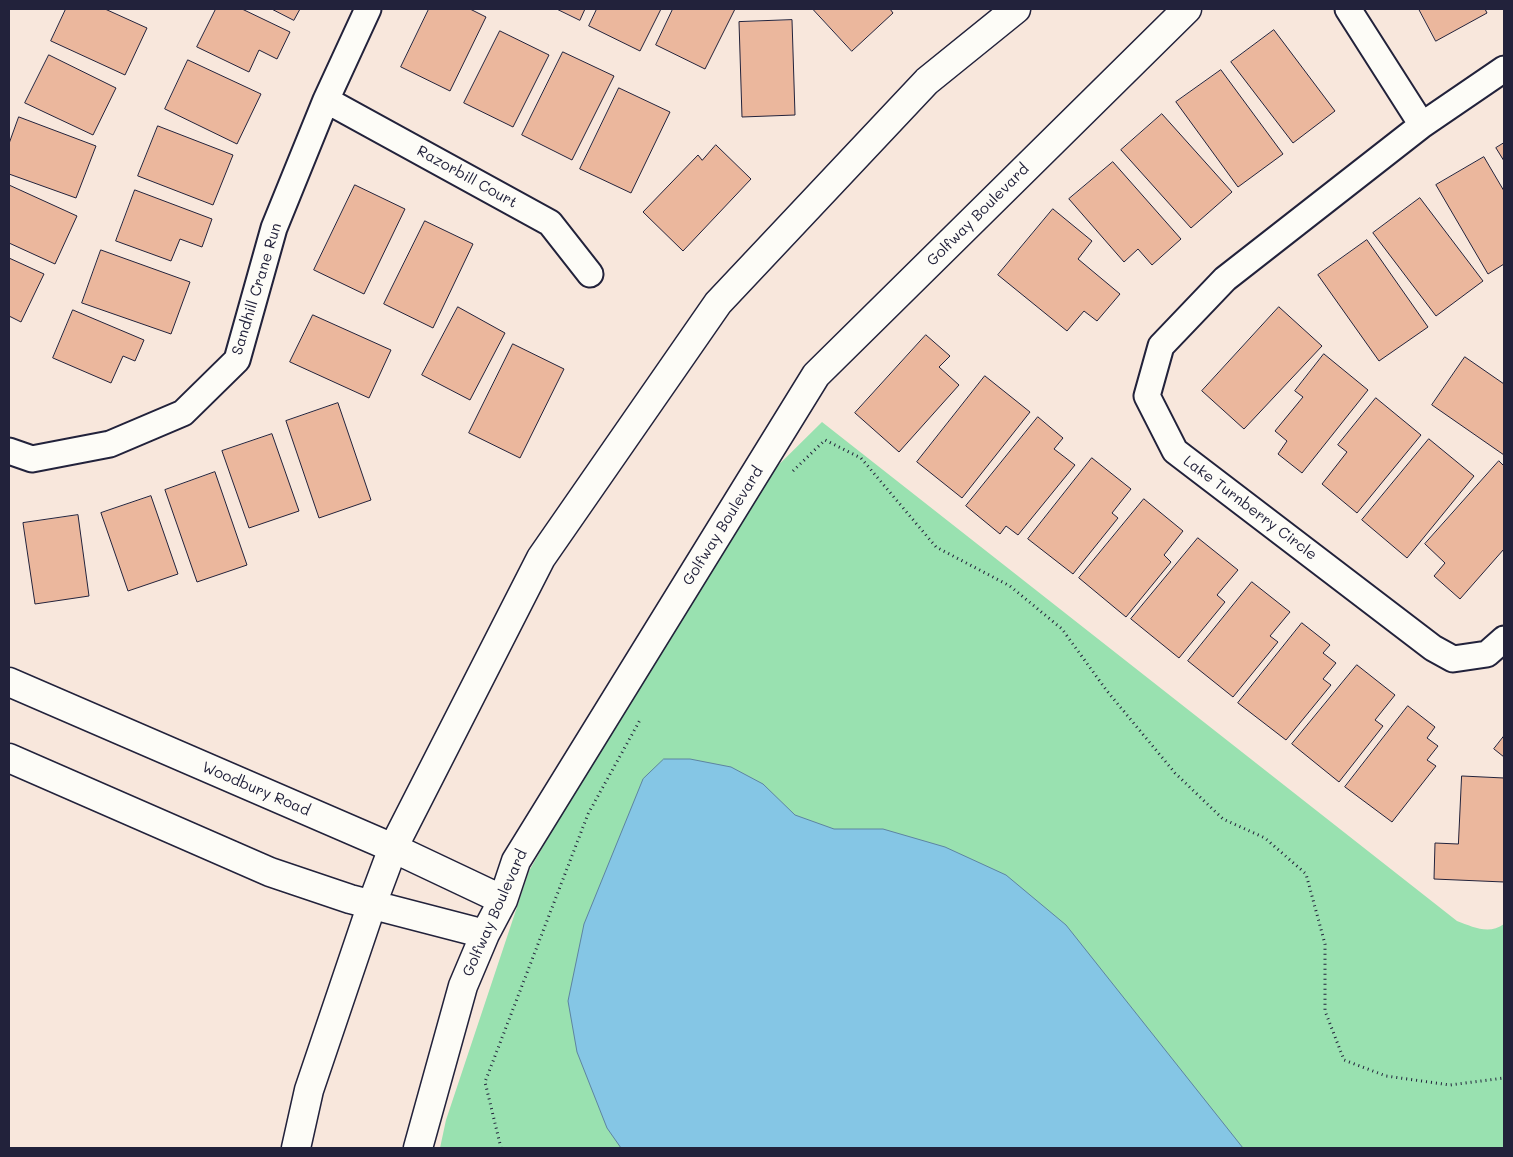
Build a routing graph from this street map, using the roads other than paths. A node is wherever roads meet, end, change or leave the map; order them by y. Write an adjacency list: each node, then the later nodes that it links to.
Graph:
1 (368, 9): 6 (street, Sandhill Crane Run)
2 (1016, 9): 13 (street)
3 (1187, 9): 14 (street, Golfway Boulevard)
4 (1348, 9): 7 (street)
5 (1504, 69): 7 (street, Lake Turnberry Circle)
6 (326, 100): 8 (street, Razorbill Court); 9 (street, Sandhill Crane Run)
7 (1422, 125): 10 (street, Lake Turnberry Circle)
8 (590, 274)
9 (9, 451)
10 (1504, 639)
11 (9, 682): 13 (street, Woodbury Road)
12 (9, 758): 15 (street)
13 (393, 848): 14 (street, Woodbury Road); 15 (street)
14 (502, 900): 16 (street, Golfway Boulevard)
15 (372, 904): 16 (street); 17 (street)
16 (485, 934): 18 (street, Golfway Boulevard)
17 (296, 1148)
18 (418, 1148)

